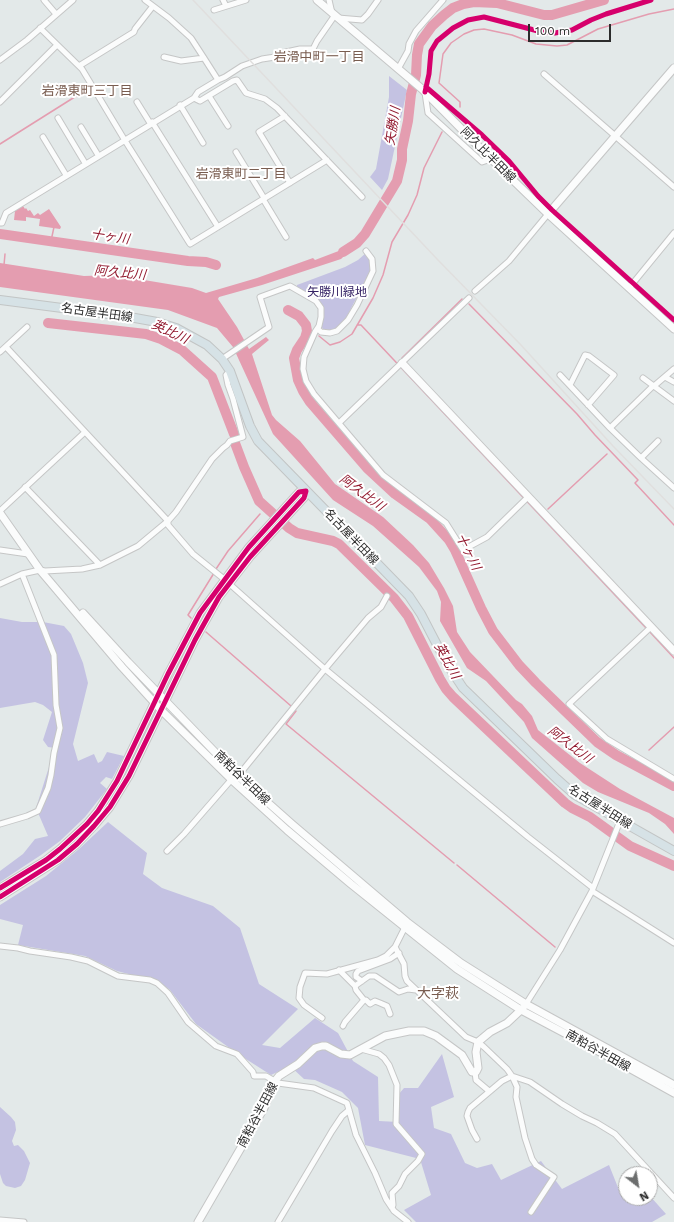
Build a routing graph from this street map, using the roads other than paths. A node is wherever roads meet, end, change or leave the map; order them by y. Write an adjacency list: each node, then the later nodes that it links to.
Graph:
1 (44, 0): 13 (street)
2 (73, 0): 13 (street)
3 (145, 0): 10 (street)
4 (222, 0): 11 (street)
5 (246, 0): 11 (street)
6 (317, 0): 14 (main road, 阿久比半田線)
7 (329, 0): 14 (street)
8 (378, 0): 14 (street)
9 (443, 0): 22 (street)
10 (153, 6): 18 (street); 20 (street)
11 (226, 6): 12 (street)
12 (214, 10)
13 (56, 14): 15 (street)
14 (335, 15): 22 (main road, 阿久比半田線); 24 (street)
15 (40, 28): 16 (street); 19 (street)
16 (57, 45): 20 (street); 28 (street)
17 (164, 57): 18 (street)
18 (204, 58): 24 (street)
19 (0, 60)
20 (79, 66): 38 (street)
21 (674, 68): 36 (main road)
22 (398, 69): 25 (main road, 阿久比半田線)
23 (544, 74): 36 (street)
24 (218, 80): 27 (street)
25 (424, 91): 42 (main road, 阿久比半田線); 42 (street)
26 (209, 96): 27 (street); 31 (street); 34 (street)
27 (194, 98): 30 (street)
28 (0, 102)
29 (136, 102): 33 (street)
30 (180, 105): 33 (street); 39 (street)
31 (285, 116): 43 (street); 46 (street)
32 (58, 118): 44 (street)
33 (151, 123): 38 (street); 52 (street)
34 (228, 126)
35 (81, 127): 41 (street)
36 (616, 136): 47 (street); 50 (main road)
37 (43, 137): 45 (street)
38 (124, 139): 41 (street); 52 (street)
39 (203, 143)
40 (236, 152): 49 (street)
41 (98, 155): 44 (street)
42 (491, 158): 50 (main road, 阿久比半田線)
43 (327, 160): 46 (street); 48 (street)
44 (85, 163): 45 (street)
45 (66, 175): 51 (street)
46 (290, 183): 49 (street)
47 (674, 187)
48 (362, 197)
49 (263, 199): 52 (street); 54 (street)
50 (548, 214): 56 (main road, 阿久比半田線); 57 (street)
51 (0, 223)
52 (218, 227)
53 (674, 233): 56 (street)
54 (286, 237)
55 (366, 251): 61 (street)
56 (629, 288): 62 (main road, 阿久比半田線)
57 (476, 291)
58 (469, 298): 66 (street)
59 (0, 300): 65 (main road, 名古屋半田線)
60 (26, 327): 63 (street)
61 (318, 329): 65 (street); 77 (street)
62 (674, 329)
63 (6, 347): 64 (street); 79 (street)
64 (0, 352)
65 (222, 359): 68 (main road, 名古屋半田線)
66 (402, 363): 77 (street); 85 (main road)
67 (674, 369): 70 (street)
68 (230, 371): 84 (main road, 名古屋半田線); 87 (street)
69 (560, 375): 73 (street)
70 (665, 377): 72 (street); 74 (street)
71 (643, 378): 74 (street)
72 (674, 382)
73 (570, 385): 76 (street); 76 (street)
74 (654, 386): 75 (street); 78 (street)
75 (674, 401)
76 (588, 405): 78 (street)
77 (339, 424): 85 (street)
78 (610, 428): 81 (street)
79 (85, 432): 82 (street); 87 (street)
80 (658, 441): 81 (street)
81 (641, 458): 83 (street)
82 (25, 487): 86 (street); 90 (street)
83 (674, 488)
84 (306, 490): 93 (main road); 106 (main road, 名古屋半田線)
85 (528, 497): 96 (main road)
86 (0, 510): 89 (main road, 南粕谷半田線); 91 (main road, 南粕谷半田線)
87 (168, 521): 90 (street); 93 (street)
88 (0, 550): 89 (street)
89 (28, 554): 91 (main road, 南粕谷半田線)
90 (100, 565): 91 (street)
91 (43, 570): 92 (street); 99 (main road, 南粕谷半田線); 101 (main road, 南粕谷半田線)
92 (22, 574): 94 (street); 107 (street)
93 (224, 579): 98 (street); 99 (main road); 100 (main road)
94 (0, 584)
95 (387, 596): 98 (street)
96 (651, 627): 97 (main road); 104 (street)
97 (674, 651)
98 (325, 669): 103 (street); 111 (street)
99 (159, 694): 100 (main road, 南粕谷半田線); 101 (main road)
100 (165, 700): 102 (main road); 103 (main road, 南粕谷半田線)
101 (155, 702): 102 (main road, 南粕谷半田線); 110 (main road)
102 (161, 710): 105 (main road, 南粕谷半田線); 112 (main road)
103 (238, 776): 113 (main road, 南粕谷半田線)
104 (674, 779)
105 (231, 780): 108 (street); 113 (main road, 南粕谷半田線)
106 (620, 821): 109 (main road, 名古屋半田線); 111 (street)
107 (0, 824)
108 (166, 851)
109 (674, 851)
110 (0, 888)
111 (593, 889): 114 (street); 123 (street)
112 (0, 897)
113 (406, 925): 116 (street); 123 (main road, 南粕谷半田線); 124 (main road, 南粕谷半田線)
114 (674, 943)
115 (0, 946): 132 (street)
116 (395, 947): 117 (street); 118 (street)
117 (398, 953): 119 (street); 121 (street)
118 (339, 970): 120 (street); 126 (street)
119 (362, 981): 120 (street); 121 (street)
120 (355, 986): 122 (street)
121 (416, 990): 128 (street)
122 (364, 1000): 125 (street); 127 (street)
123 (526, 1004): 124 (main road); 133 (main road, 南粕谷半田線)
124 (521, 1010): 128 (main road); 135 (main road, 南粕谷半田線)
125 (390, 1014)
126 (322, 1018)
127 (343, 1026)
128 (478, 1042): 130 (main road); 131 (street)
129 (361, 1049): 130 (main road, 南粕谷半田線); 132 (main road, 南粕谷半田線); 139 (street)
130 (475, 1072): 134 (street)
131 (512, 1076): 134 (street); 138 (street); 140 (street)
132 (275, 1081): 136 (street); 143 (main road, 南粕谷半田線)
133 (674, 1085)
134 (489, 1091): 137 (street)
135 (674, 1093)
136 (348, 1110): 139 (street); 144 (street)
137 (477, 1139)
138 (674, 1198)
139 (392, 1208): 145 (street)
140 (531, 1212)
141 (0, 1220): 142 (street)
142 (24, 1222)
143 (198, 1222)
144 (278, 1222)
145 (408, 1222)

